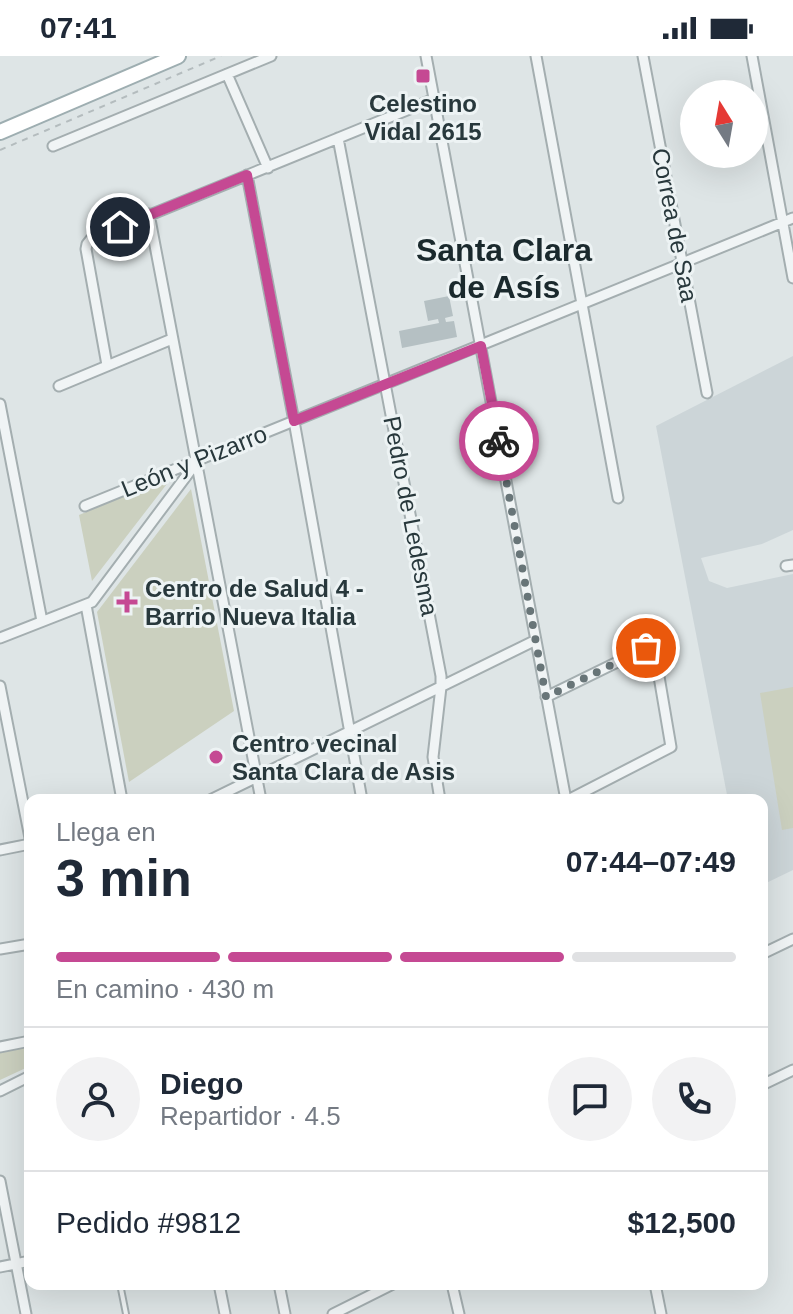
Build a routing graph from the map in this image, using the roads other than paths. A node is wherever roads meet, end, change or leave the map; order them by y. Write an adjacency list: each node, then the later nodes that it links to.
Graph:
1 (178, 56): 7 (main road)
2 (271, 56): 8 (street)
3 (426, 56): 9 (street)
4 (536, 56): 20 (street)
5 (643, 56): 18 (street, Correa de Saa)
6 (752, 56): 17 (street)
7 (163, 59): 10 (main road)
8 (227, 74): 12 (street); 13 (street)
9 (434, 99): 11 (street); 22 (street)
10 (0, 132)
11 (338, 138): 13 (street); 24 (street, Pedro de Ledesma)
12 (53, 146)
13 (268, 168): 14 (street)
14 (247, 175): 15 (street); 28 (street)
15 (149, 214): 21 (street); 23 (street)
16 (793, 218): 17 (street, León y Pizarro)
17 (783, 223): 18 (street, León y Pizarro); 19 (street)
18 (682, 263): 20 (street, León y Pizarro); 26 (street, Correa de Saa)
19 (793, 278)
20 (583, 305): 22 (street, León y Pizarro); 31 (street)
21 (172, 339): 23 (street); 30 (street)
22 (481, 346): 24 (street, León y Pizarro); 36 (street)
23 (107, 365): 25 (street)
24 (386, 384): 28 (street, León y Pizarro); 38 (street, Pedro de Ledesma)
25 (59, 386)
26 (707, 393)
27 (0, 404): 29 (street)
28 (294, 421): 30 (street, León y Pizarro); 40 (street)
29 (5, 458): 34 (street)
30 (196, 462): 32 (street, León y Pizarro); 33 (street); 43 (street)
31 (618, 498)
32 (85, 506)
33 (86, 605): 34 (street); 44 (street)
34 (42, 621): 35 (street)
35 (0, 638)
36 (536, 640): 38 (street); 39 (street)
37 (0, 686): 41 (street)
38 (441, 687): 40 (street); 48 (street, Pedro de Ledesma)
39 (546, 697): 49 (street); 50 (street)
40 (349, 732): 43 (street); 47 (street)
41 (12, 750): 42 (street); 51 (street)
42 (0, 753)
43 (257, 777): 45 (street); 46 (street)
44 (121, 794)
45 (222, 794)
46 (260, 794)
47 (361, 794)
48 (439, 794)
49 (566, 794)
50 (579, 794)
51 (24, 811)
52 (24, 843): 53 (street)
53 (0, 850)
54 (793, 939): 57 (street)
55 (24, 945): 56 (street)
56 (0, 949)
57 (768, 951)
58 (24, 1042): 59 (street)
59 (0, 1047)
60 (793, 1070): 62 (street)
61 (24, 1079): 63 (street)
62 (768, 1082)
63 (0, 1091)
64 (0, 1181): 66 (street)
65 (24, 1262): 66 (street)
66 (17, 1264): 67 (street); 74 (street)
67 (0, 1267)
68 (121, 1290): 75 (lane)
69 (220, 1290): 76 (street)
70 (280, 1290): 77 (street)
71 (373, 1290): 78 (street)
72 (453, 1290): 79 (street)
73 (656, 1290): 80 (street)
74 (26, 1314)
75 (126, 1314)
76 (225, 1314)
77 (285, 1314)
78 (333, 1314)
79 (459, 1314)
80 (661, 1314)

